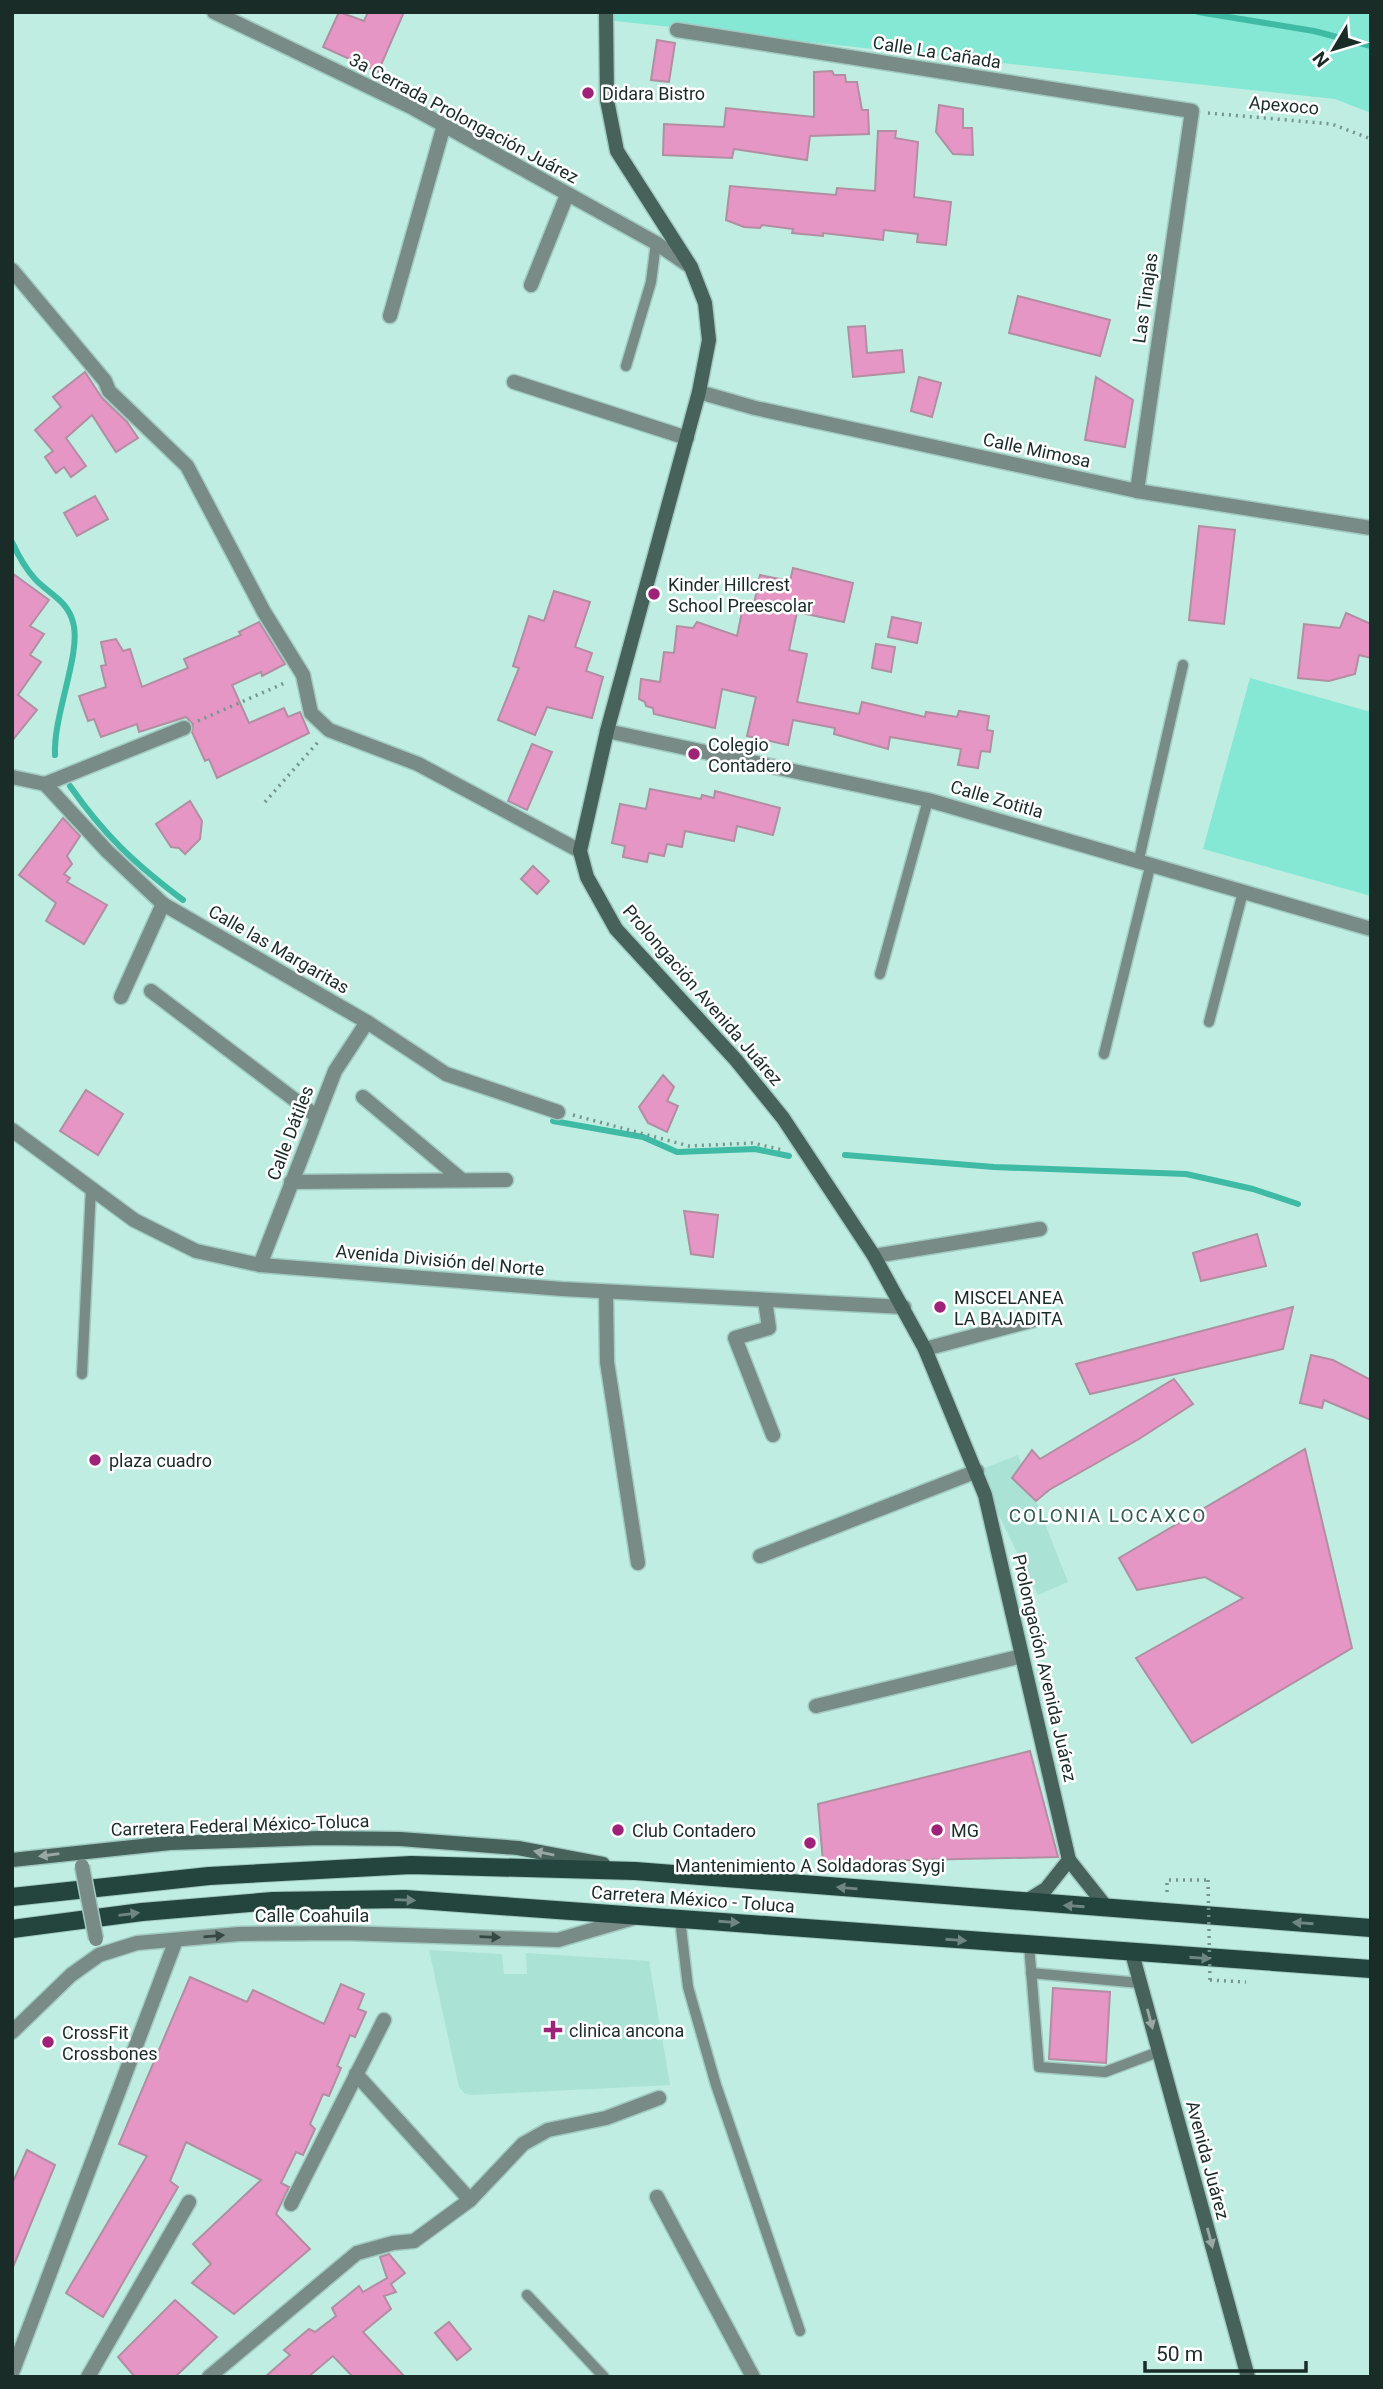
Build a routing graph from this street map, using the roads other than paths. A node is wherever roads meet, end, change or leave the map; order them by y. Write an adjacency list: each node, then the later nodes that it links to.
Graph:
1 (214, 12): 5 (street, 3a Cerrada Prolongación Juárez)
2 (606, 12): 8 (street)
3 (677, 30): 4 (street, Calle La Cañada)
4 (1192, 111): 16 (street, Las Tinajas)
5 (444, 125): 6 (street, 3a Cerrada Prolongación Juárez); 11 (street)
6 (567, 195): 7 (street, 3a Cerrada Prolongación Juárez); 10 (street)
7 (656, 243): 8 (street, 3a Cerrada Prolongación Juárez); 12 (lane)
8 (691, 267): 14 (street)
9 (12, 270): 24 (street)
10 (531, 285)
11 (390, 316)
12 (626, 366)
13 (514, 382): 15 (street)
14 (699, 392): 15 (street); 16 (street, Calle Mimosa)
15 (687, 438): 20 (street)
16 (1137, 491): 17 (street, Calle Mimosa)
17 (1371, 528)
18 (1183, 665): 25 (lane)
19 (184, 728): 22 (street)
20 (607, 731): 23 (street, Calle Zotitla); 24 (street)
21 (12, 777): 22 (street)
22 (45, 784): 27 (street, Calle las Margaritas)
23 (928, 800): 25 (street, Calle Zotitla); 29 (lane)
24 (580, 850): 44 (street, Prolongación Avenida Juárez)
25 (1145, 861): 26 (street, Calle Zotitla); 34 (lane)
26 (1243, 892): 28 (street, Calle Zotitla); 33 (lane)
27 (163, 904): 31 (street); 32 (street, Calle las Margaritas)
28 (1371, 929)
29 (880, 974)
30 (151, 991): 37 (street)
31 (121, 997)
32 (367, 1022): 36 (street, Calle las Margaritas); 37 (street, Calle Dátiles)
33 (1209, 1022)
34 (1104, 1054)
35 (363, 1097): 39 (street)
36 (558, 1112)
37 (316, 1116): 41 (street, Calle Dátiles)
38 (12, 1130): 42 (street, Avenida División del Norte)
39 (462, 1180): 40 (street); 41 (street)
40 (506, 1180)
41 (291, 1182): 45 (street, Calle Dátiles)
42 (91, 1188): 45 (street, Avenida División del Norte); 51 (lane)
43 (1040, 1229): 44 (street)
44 (874, 1256): 48 (street, Prolongación Avenida Juárez)
45 (260, 1265): 46 (street, Avenida División del Norte)
46 (606, 1292): 47 (street, Avenida División del Norte); 55 (street)
47 (765, 1300): 48 (street, Avenida División del Norte); 52 (street)
48 (904, 1307): 50 (street, Prolongación Avenida Juárez)
49 (1034, 1320): 50 (street)
50 (925, 1349): 53 (street, Prolongación Avenida Juárez)
51 (82, 1374)
52 (773, 1435)
53 (977, 1471): 54 (street); 56 (street, Prolongación Avenida Juárez)
54 (760, 1556)
55 (638, 1563)
56 (1022, 1656): 57 (street); 60 (street, Prolongación Avenida Juárez)
57 (816, 1706)
58 (80, 1851): 59 (street, Carretera Federal México-Toluca, one-way to 59); 61 (street, Carretera Federal México-Toluca, one-way to 58); 72 (street, bridge)
59 (12, 1860)
60 (1069, 1860): 63 (street); 64 (street, Prolongación Avenida Juárez)
61 (635, 1871): 62 (main road, Carretera México - Toluca); 63 (main road, Carretera México - Toluca, one-way to 61)
62 (12, 1897)
63 (1025, 1902): 64 (main road, Carretera México - Toluca, one-way to 63)
64 (1107, 1908): 67 (main road, Carretera México - Toluca, one-way to 64)
65 (641, 1916): 66 (main road, Carretera México - Toluca); 68 (main road, Carretera México - Toluca, one-way to 65); 69 (street, Calle Coahuila, one-way to 65)
66 (680, 1919): 70 (main road, Carretera México - Toluca, one-way to 70); 86 (lane)
67 (1371, 1928)
68 (12, 1929)
69 (176, 1940): 72 (street, Calle Coahuila); 87 (street)
70 (1029, 1945): 71 (main road, Carretera México - Toluca); 74 (lane)
71 (1132, 1953): 73 (main road, Carretera México - Toluca, one-way to 73); 75 (street, Avenida Juárez)
72 (99, 1955): 77 (street, Calle Coahuila)
73 (1371, 1969)
74 (1031, 1973): 75 (lane); 78 (lane)
75 (1140, 1983): 78 (street, Avenida Juárez, one-way to 78)
76 (384, 2020): 79 (street)
77 (12, 2032)
78 (1158, 2052): 92 (street, Avenida Juárez, one-way to 92)
79 (356, 2074): 82 (street); 84 (street)
80 (659, 2098): 82 (street)
81 (657, 2197): 91 (street)
82 (470, 2200): 89 (street)
83 (188, 2202): 88 (street)
84 (291, 2203)
85 (527, 2295): 90 (lane)
86 (800, 2331)
87 (12, 2373)
88 (88, 2377)
89 (209, 2377)
90 (604, 2377)
91 (752, 2377)
92 (1248, 2377)

